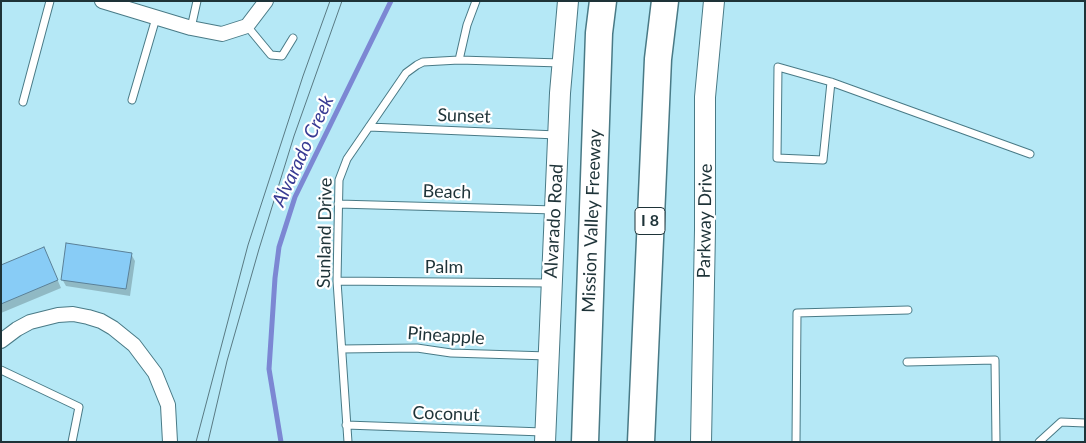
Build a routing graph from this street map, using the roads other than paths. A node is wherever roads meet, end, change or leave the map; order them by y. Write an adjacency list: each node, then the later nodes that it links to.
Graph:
1 (50, 1): 18 (lane)
2 (102, 1): 10 (street)
3 (197, 1): 12 (lane)
4 (266, 1): 11 (street)
5 (476, 1): 14 (lane)
6 (568, 1): 15 (street, Alvarado Road)
7 (603, 1): 38 (highway, Mission Valley Freeway)
8 (665, 1): 39 (highway, I 8)
9 (714, 1): 40 (street, Parkway Drive)
10 (156, 18): 12 (street); 17 (lane)
11 (247, 26): 12 (street); 13 (lane)
12 (191, 28)
13 (293, 38)
14 (459, 60): 15 (lane, Sunland Drive); 19 (lane, Sunland Drive)
15 (562, 63): 20 (street, Alvarado Road)
16 (831, 82): 16 (lane); 21 (lane)
17 (132, 100)
18 (23, 102)
19 (368, 127): 20 (lane, Sunset); 22 (lane, Sunland Drive)
20 (558, 135): 23 (street, Alvarado Road)
21 (1030, 154)
22 (338, 204): 23 (lane, Beach); 24 (lane, Sunland Drive)
23 (555, 210): 25 (street, Alvarado Road)
24 (337, 281): 25 (lane, Palm); 28 (lane, Sunland Drive)
25 (551, 283): 29 (street, Alvarado Road)
26 (908, 310): 41 (lane)
27 (1, 341): 36 (street)
28 (342, 349): 29 (lane, Pineapple); 33 (lane, Sunland Drive)
29 (548, 356): 34 (street, Alvarado Road)
30 (908, 362): 42 (lane)
31 (1, 370): 35 (lane)
32 (1085, 423): 43 (lane)
33 (346, 425): 34 (lane, Coconut); 37 (lane, Sunland Drive)
34 (545, 437)
35 (72, 442)
36 (170, 442)
37 (348, 442)
38 (585, 442)
39 (640, 442)
40 (700, 442)
41 (796, 442)
42 (996, 442)
43 (1039, 442)

